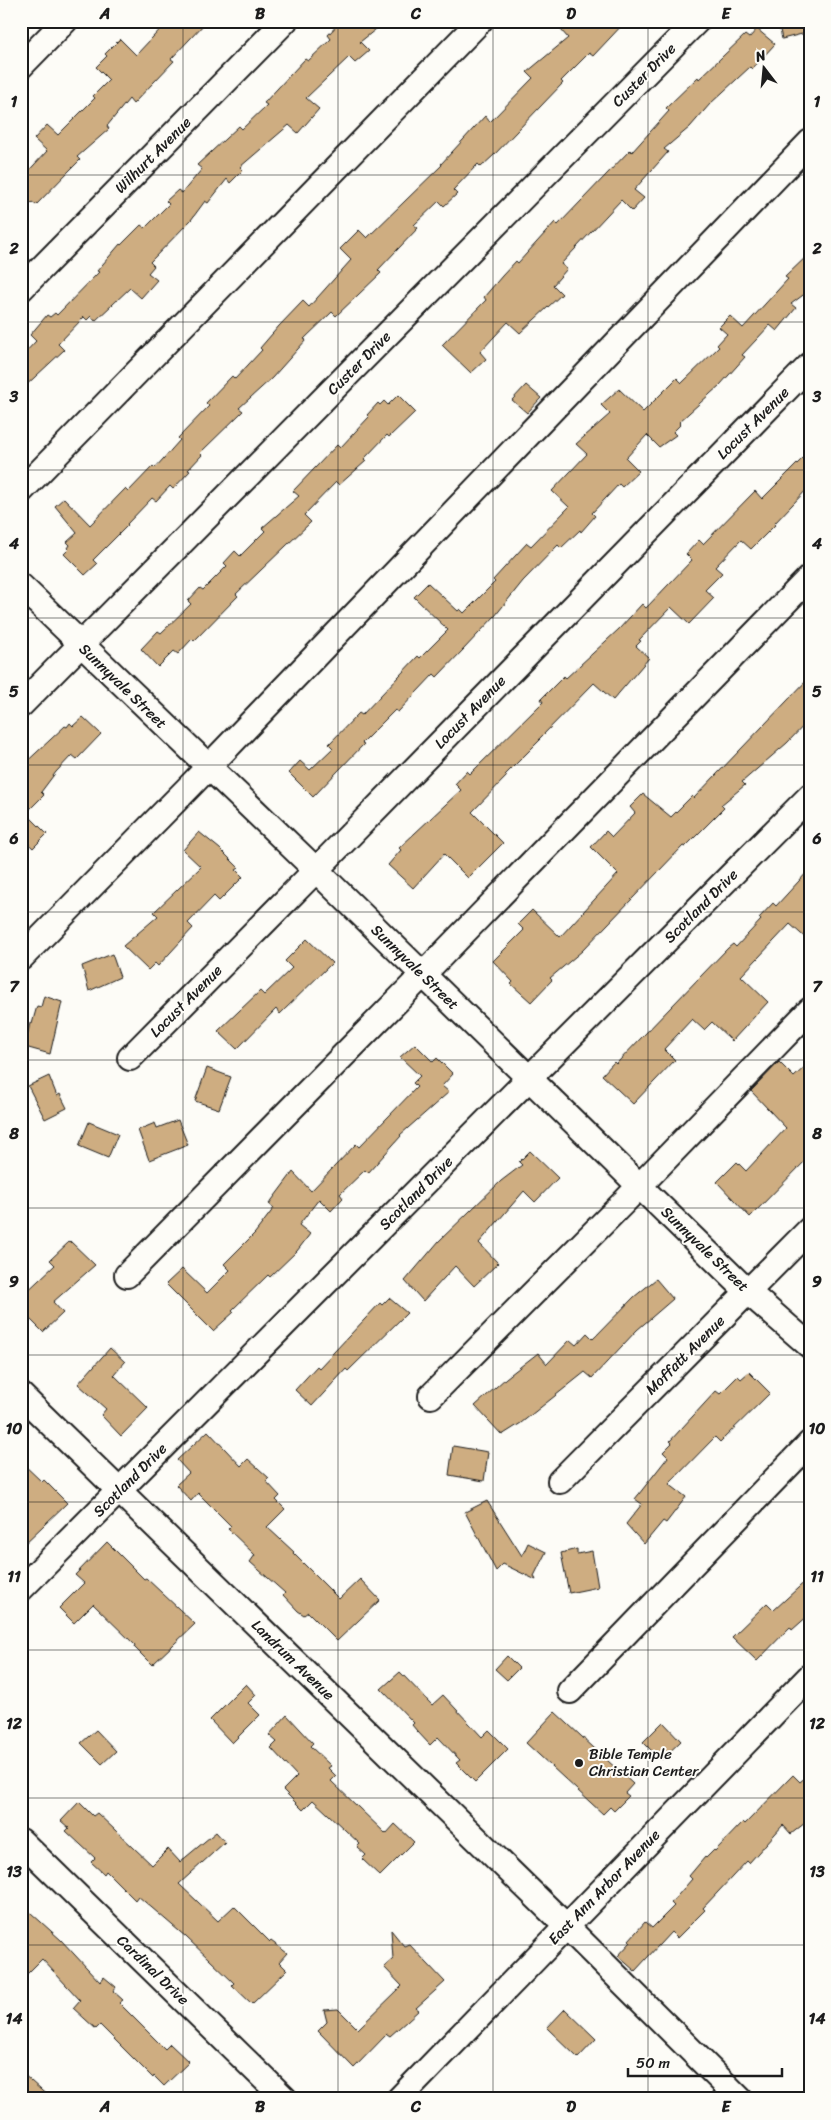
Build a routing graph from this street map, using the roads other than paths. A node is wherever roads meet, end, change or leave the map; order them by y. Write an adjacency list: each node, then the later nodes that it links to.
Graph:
1 (65, 21): 5 (street)
2 (285, 21): 7 (street, Wilhurt Avenue)
3 (480, 21): 9 (street)
4 (697, 21): 12 (street, Custer Drive)
5 (21, 66)
6 (810, 142): 14 (street)
7 (21, 289)
8 (810, 365): 16 (street, Locust Avenue)
9 (21, 491)
10 (810, 577): 18 (street)
11 (21, 586): 12 (street, Sunnyvale Street)
12 (81, 645): 13 (street, Custer Drive); 14 (street, Sunnyvale Street)
13 (21, 704)
14 (208, 767): 16 (street, Sunnyvale Street); 17 (street)
15 (810, 796): 21 (street, Scotland Drive)
16 (316, 870): 18 (street, Sunnyvale Street); 20 (street, Locust Avenue)
17 (21, 958)
18 (423, 974): 21 (street, Sunnyvale Street); 24 (street)
19 (810, 1010): 22 (street)
20 (130, 1058)
21 (530, 1079): 22 (street, Sunnyvale Street); 31 (street, Scotland Drive)
22 (639, 1186): 25 (street, Sunnyvale Street); 28 (street)
23 (810, 1229): 25 (street, Moffatt Avenue)
24 (127, 1274)
25 (748, 1292): 26 (street, Sunnyvale Street); 30 (street, Moffatt Avenue)
26 (810, 1346)
27 (21, 1396): 31 (street, Landrum Avenue)
28 (431, 1396)
29 (810, 1443): 34 (street)
30 (560, 1481)
31 (119, 1491): 32 (street, Scotland Drive); 36 (street, Landrum Avenue)
32 (21, 1589)
33 (810, 1676): 36 (street, East Ann Arbor Avenue)
34 (570, 1691)
35 (21, 1841): 38 (street, Cardinal Drive)
36 (566, 1926): 37 (street, East Ann Arbor Avenue); 39 (street, Landrum Avenue)
37 (410, 2095)
38 (285, 2099)
39 (740, 2099)

